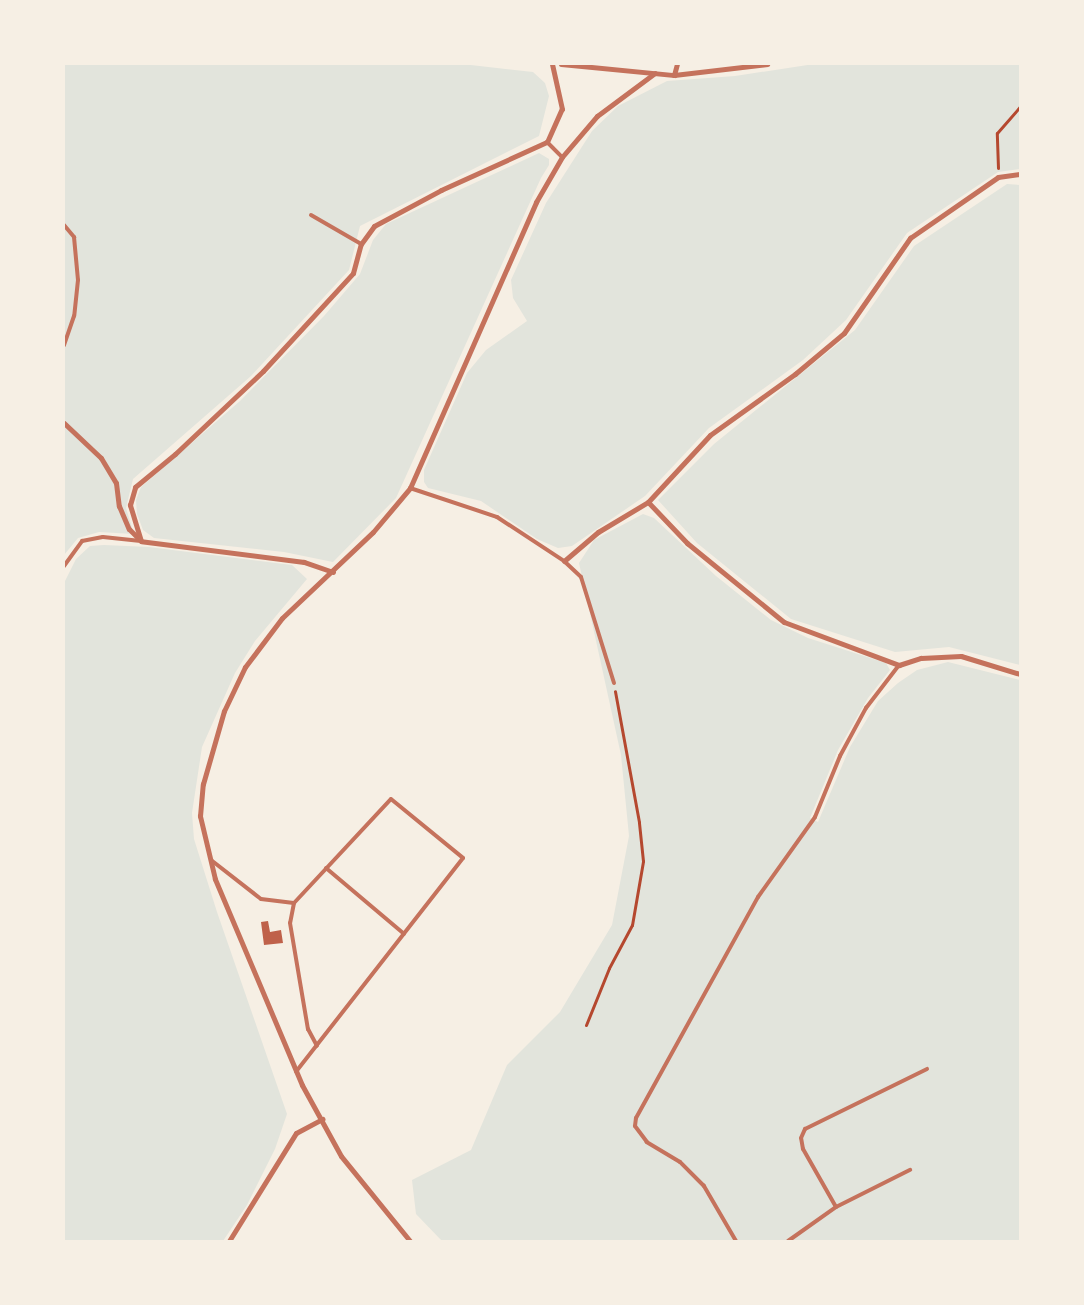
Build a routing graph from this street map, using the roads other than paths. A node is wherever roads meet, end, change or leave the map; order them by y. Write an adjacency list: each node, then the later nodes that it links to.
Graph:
1 (552, 64): 7 (street)
2 (561, 64): 5 (street)
3 (677, 64): 6 (street)
4 (767, 64): 6 (street)
5 (655, 73): 6 (street); 8 (street)
6 (674, 75)
7 (547, 142): 8 (lane); 12 (street)
8 (562, 157): 15 (street)
9 (1020, 174): 16 (street)
10 (311, 215): 12 (lane)
11 (64, 225): 13 (lane)
12 (361, 244): 17 (street)
13 (64, 345)
14 (64, 422): 17 (street)
15 (410, 488): 18 (lane); 20 (street)
16 (648, 502): 18 (street); 21 (street)
17 (141, 541): 19 (lane); 20 (street)
18 (564, 561): 23 (lane)
19 (64, 566)
20 (334, 572): 24 (street)
21 (899, 665): 22 (street); 36 (lane)
22 (1020, 674)
23 (614, 684)
24 (210, 860): 26 (lane); 30 (street)
25 (326, 868): 26 (lane); 27 (lane); 27 (lane)
26 (294, 902): 28 (lane)
27 (404, 934): 28 (lane)
28 (317, 1046): 30 (lane)
29 (927, 1069): 33 (lane)
30 (296, 1072): 31 (street)
31 (322, 1120): 34 (street); 35 (street)
32 (910, 1170): 33 (lane)
33 (836, 1207): 37 (lane)
34 (229, 1241)
35 (410, 1241)
36 (736, 1241)
37 (788, 1241)

